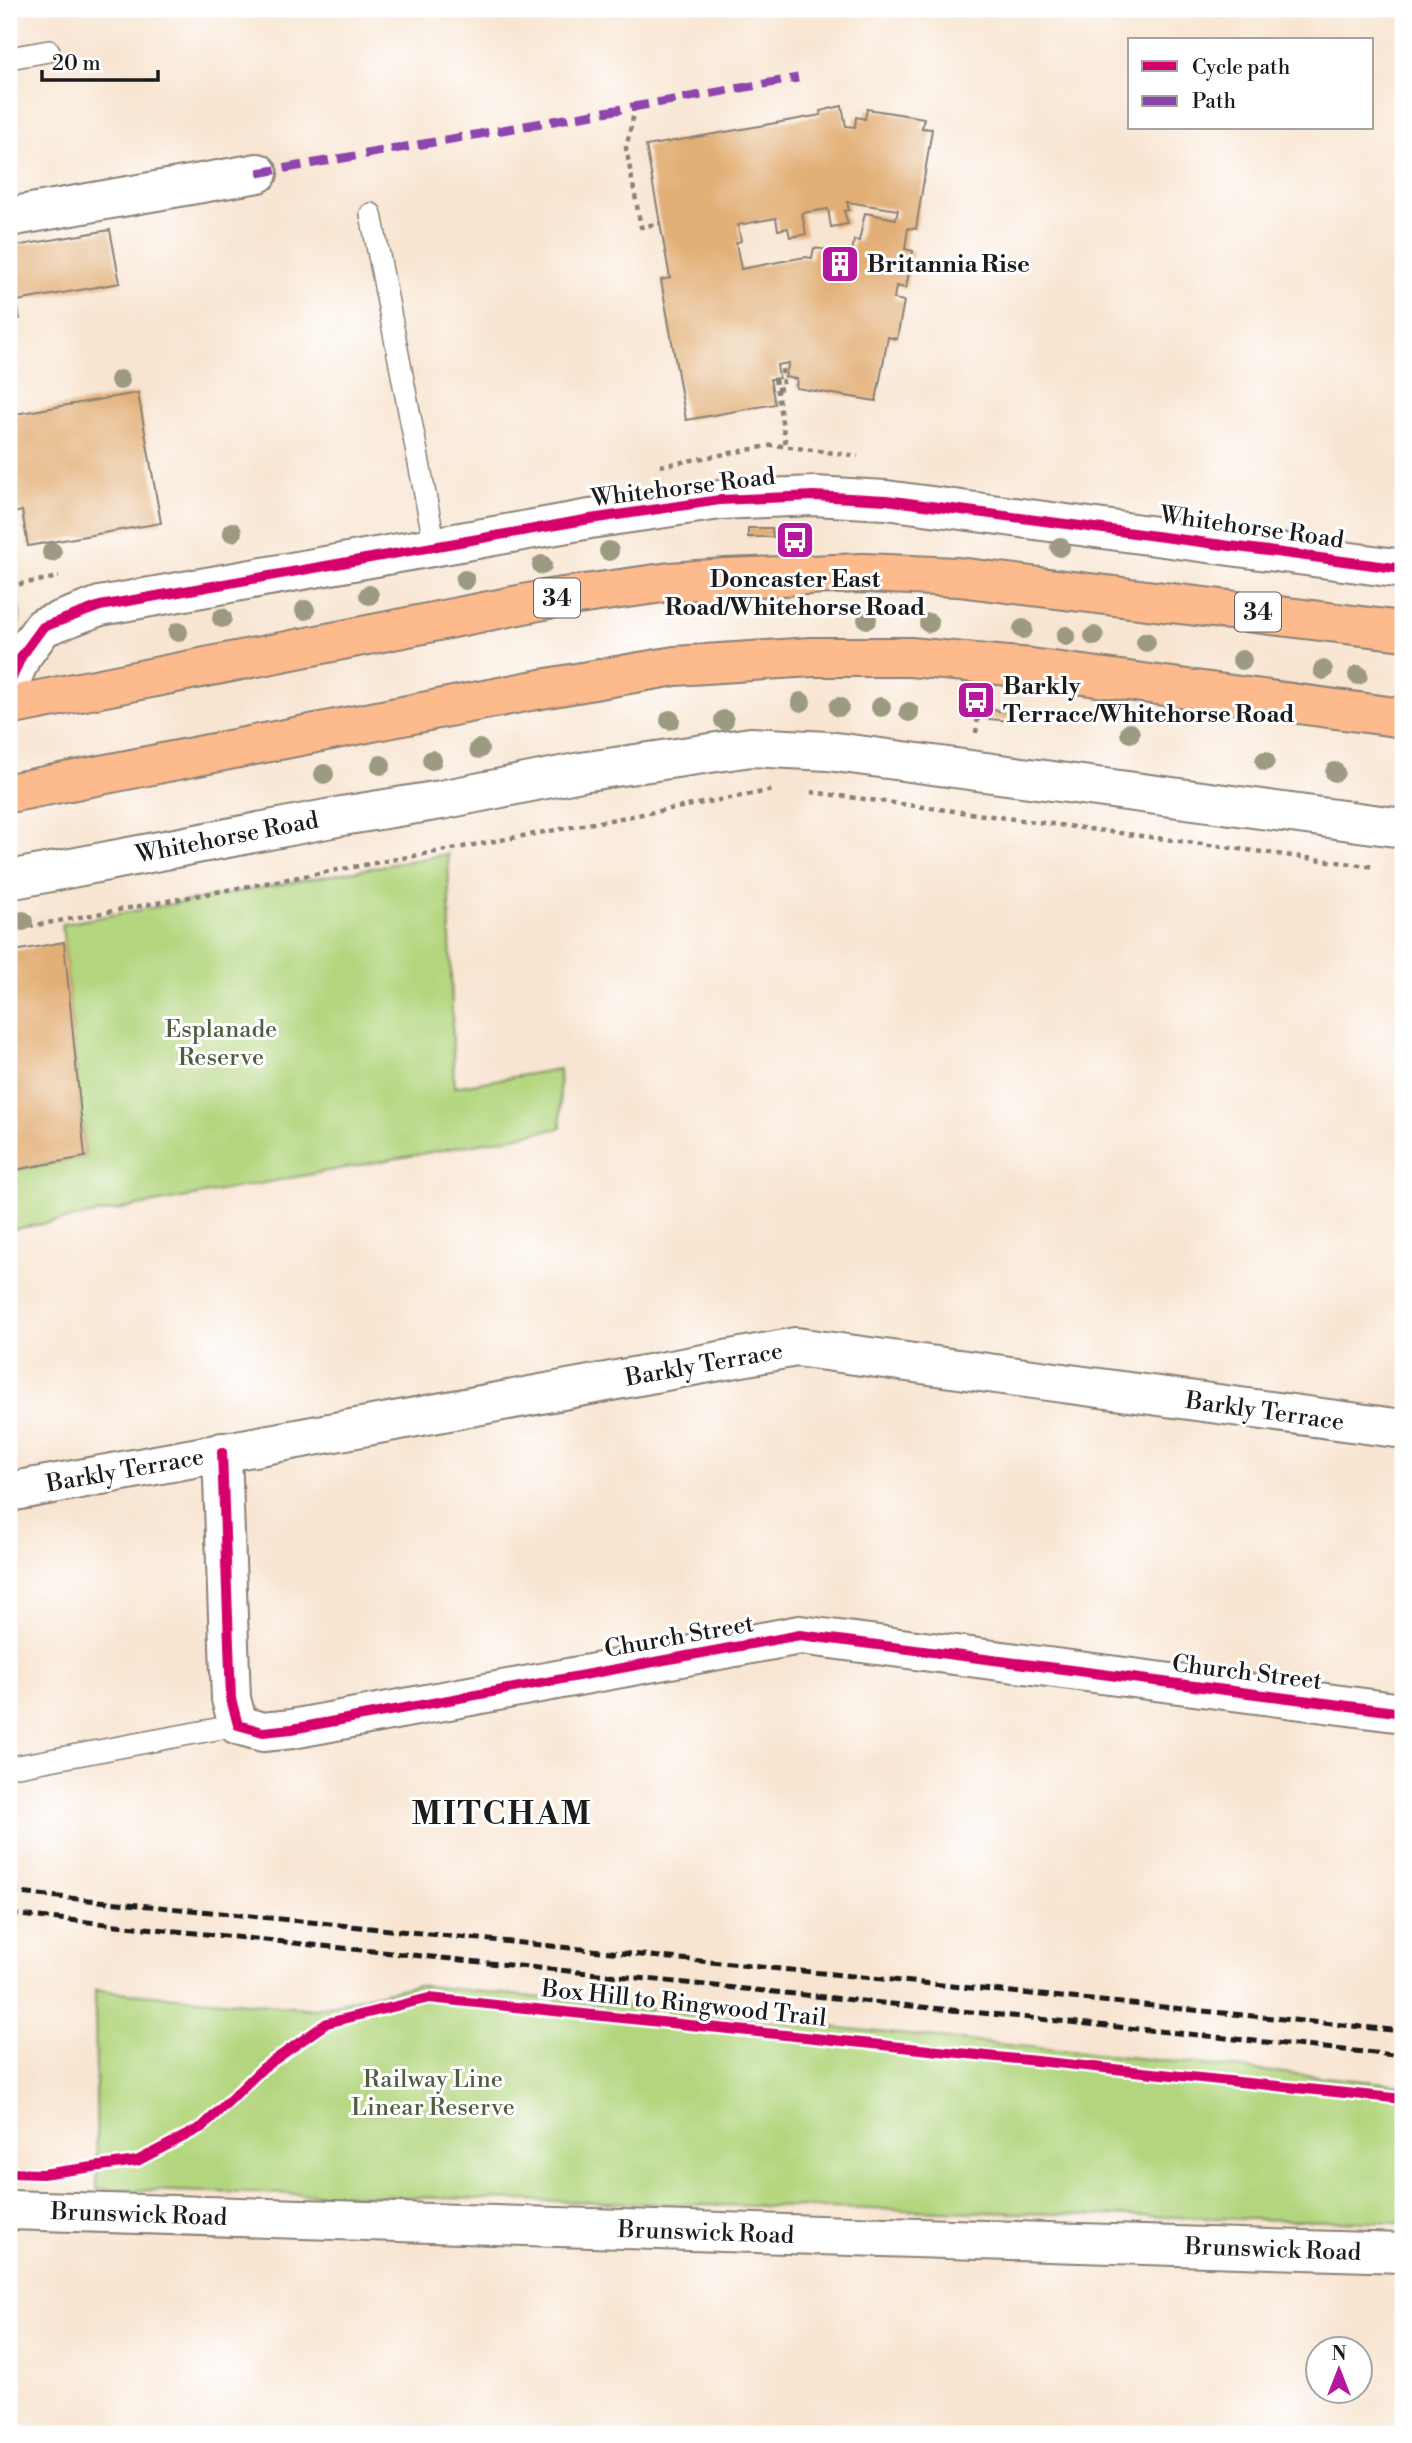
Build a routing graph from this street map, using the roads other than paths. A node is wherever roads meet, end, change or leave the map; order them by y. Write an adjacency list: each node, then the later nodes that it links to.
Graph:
1 (49, 51): 2 (lane)
2 (9, 58)
3 (258, 173): 5 (street)
4 (371, 214): 6 (lane)
5 (9, 217)
6 (435, 546): 7 (street, Whitehorse Road); 9 (street, Whitehorse Road)
7 (1403, 569)
8 (1403, 631): 10 (highway, 34)
9 (9, 685)
10 (9, 706)
11 (1403, 718): 12 (highway)
12 (9, 793)
13 (1403, 828): 14 (street, Whitehorse Road)
14 (9, 880)
15 (1403, 1429): 16 (street, Barkly Terrace)
16 (222, 1452): 17 (street, Barkly Terrace); 19 (street)
17 (9, 1492)
18 (1403, 1713): 19 (street, Church Street)
19 (238, 1725): 20 (lane)
20 (18, 1766)
21 (9, 2210): 22 (street, Brunswick Road)
22 (1403, 2253)

